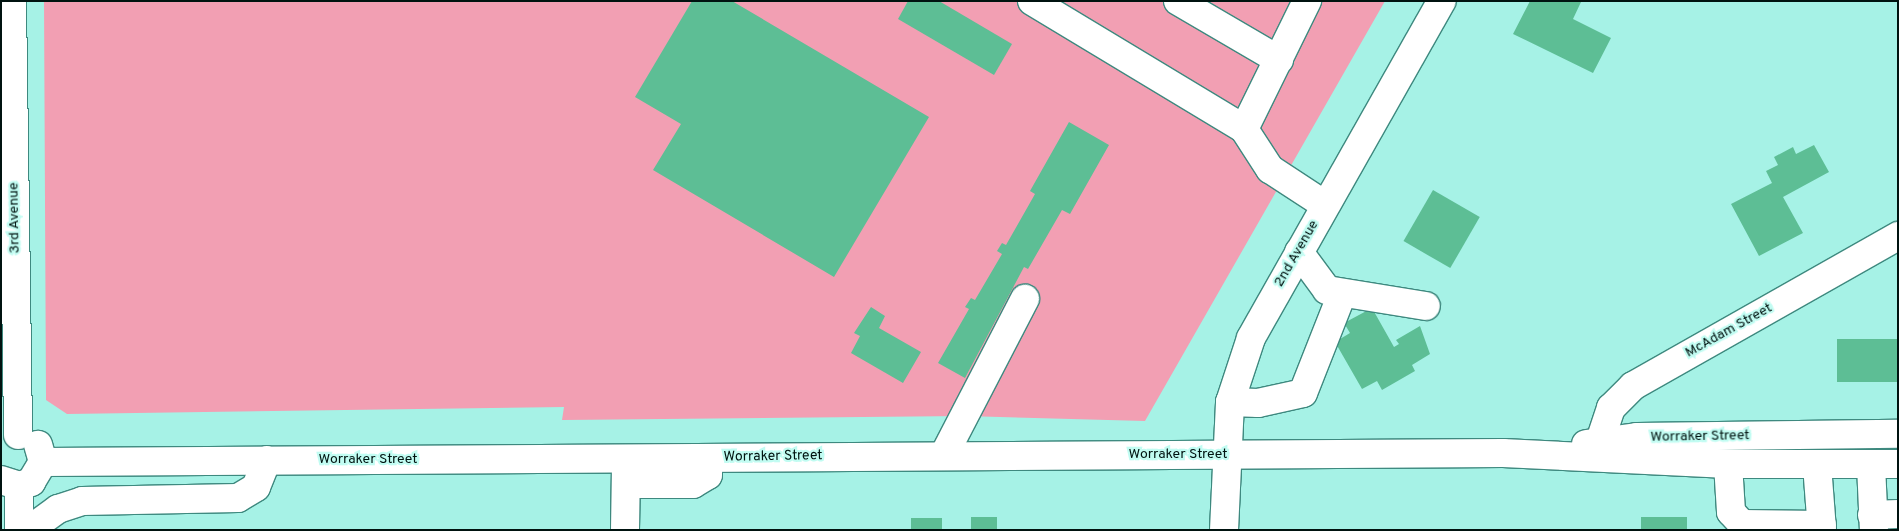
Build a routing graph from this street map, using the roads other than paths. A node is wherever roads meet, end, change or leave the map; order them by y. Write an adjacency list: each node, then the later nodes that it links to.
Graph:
1 (12, 1): 16 (street, 3rd Avenue)
2 (1032, 1): 7 (street)
3 (1178, 1): 6 (street)
4 (1307, 1): 6 (street)
5 (1442, 1): 8 (street, 2nd Avenue)
6 (1279, 60): 7 (street)
7 (1244, 129): 8 (street)
8 (1325, 205): 10 (street, 2nd Avenue)
9 (1898, 236): 17 (street, McAdam Street)
10 (1299, 252): 11 (street); 14 (street, 2nd Avenue)
11 (1342, 294): 13 (street); 14 (street)
12 (1025, 299): 18 (street)
13 (1426, 306)
14 (1230, 402): 19 (street, 2nd Avenue)
15 (1898, 434): 17 (street, Worraker Street)
16 (9, 438): 21 (street)
17 (1596, 449): 19 (street, Worraker Street); 22 (street, Worraker Street)
18 (944, 455): 19 (street, Worraker Street); 26 (street, Worraker Street)
19 (1226, 455): 33 (street, 2nd Avenue)
20 (267, 460): 21 (street, Worraker Street); 26 (street, Worraker Street); 31 (street)
21 (43, 462): 27 (street)
22 (1728, 464): 24 (street, Worraker Street); 29 (street)
23 (1898, 464): 25 (street, Worraker Street)
24 (1817, 465): 25 (street, Worraker Street); 29 (street)
25 (1871, 465): 28 (street)
26 (626, 471): 32 (street)
27 (10, 483): 30 (street)
28 (1881, 520)
29 (1822, 528)
30 (19, 530)
31 (29, 530)
32 (626, 530)
33 (1224, 530)

